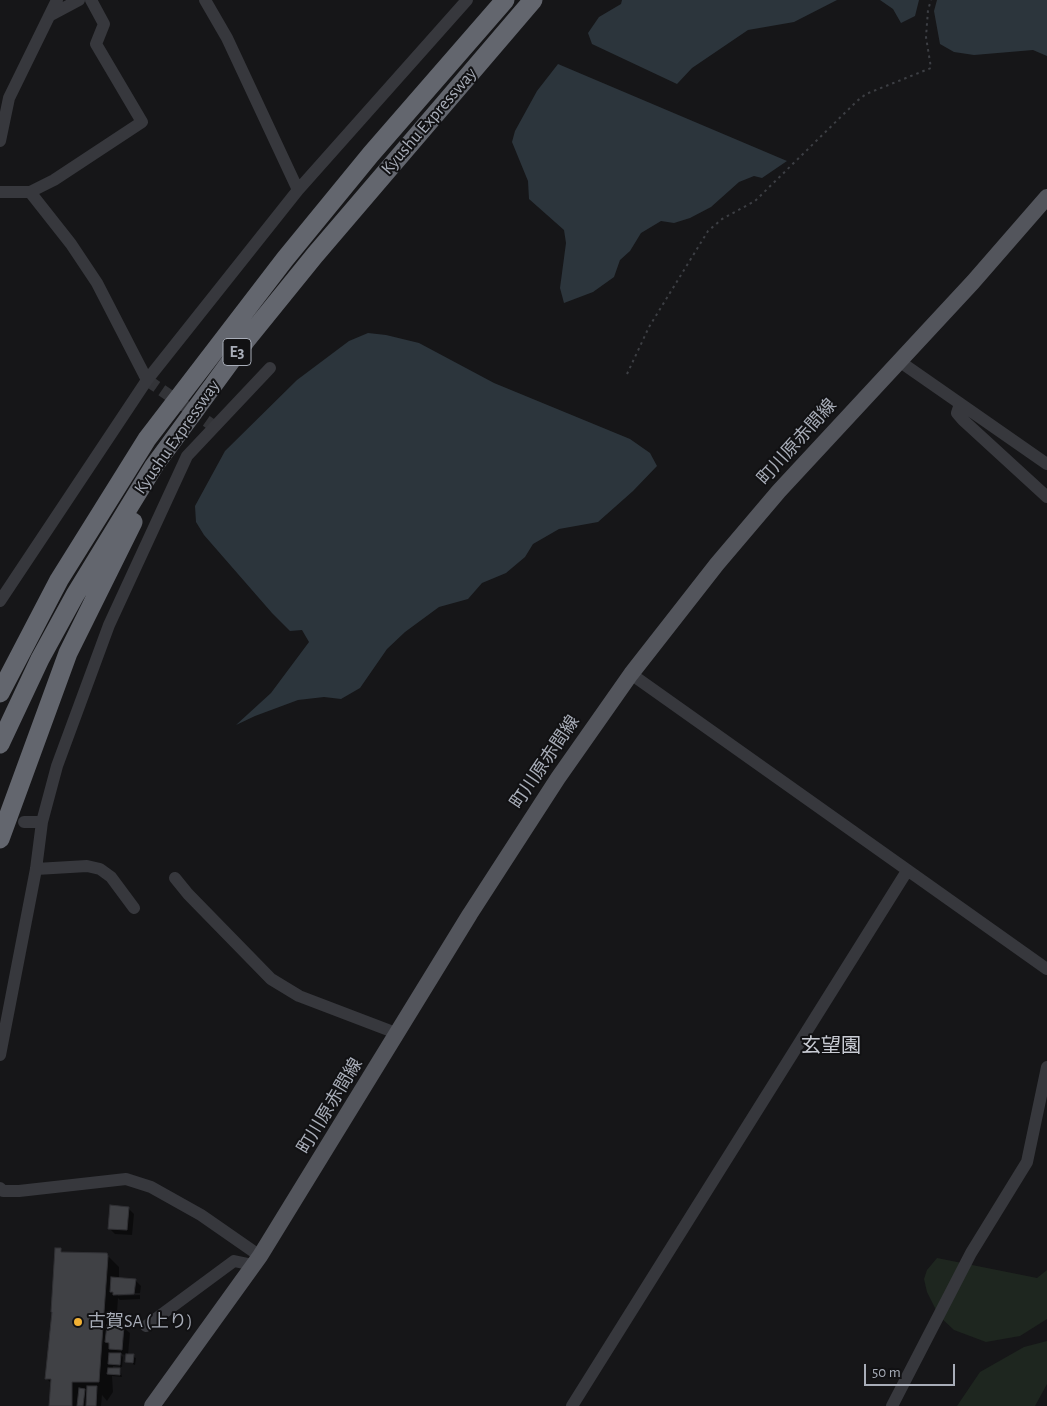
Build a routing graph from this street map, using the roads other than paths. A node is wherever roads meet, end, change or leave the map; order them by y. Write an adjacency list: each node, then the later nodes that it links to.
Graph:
1 (57, 0): 8 (street)
2 (79, 0): 8 (street)
3 (90, 0): 13 (street)
4 (205, 0): 11 (street)
5 (467, 0): 11 (street)
6 (506, 0): 23 (highway, Kyushu Expressway / E3)
7 (533, 0): 18 (highway, Kyushu Expressway / E3)
8 (49, 16): 9 (street)
9 (3, 100): 10 (street)
10 (0, 141)
11 (298, 190): 17 (street)
12 (0, 192): 13 (street)
13 (30, 192): 17 (street)
14 (1047, 197): 15 (main road, 町川原赤間線)
15 (899, 361): 19 (street); 24 (main road, 町川原赤間線)
16 (270, 368): 29 (street)
17 (147, 380): 22 (street)
18 (216, 380): 27 (highway, Kyushu Expressway / E3); 30 (highway)
19 (960, 404): 20 (street); 21 (street)
20 (1047, 464)
21 (1047, 497)
22 (0, 601)
23 (14, 666): 25 (highway); 26 (highway, Kyushu Expressway / E3)
24 (631, 674): 32 (street); 36 (main road, 町川原赤間線)
25 (0, 684)
26 (0, 693)
27 (0, 744)
28 (24, 822): 29 (street)
29 (42, 822): 31 (street)
30 (0, 839)
31 (36, 869): 34 (street); 37 (street)
32 (907, 871): 35 (street); 43 (street)
33 (175, 878): 36 (street)
34 (134, 908)
35 (1047, 969)
36 (396, 1034): 40 (main road, 町川原赤間線)
37 (0, 1055)
38 (1047, 1067): 44 (street)
39 (0, 1188): 40 (street)
40 (257, 1261): 41 (street); 42 (main road, 町川原赤間線)
41 (146, 1326)
42 (152, 1406)
43 (572, 1406)
44 (892, 1406)

